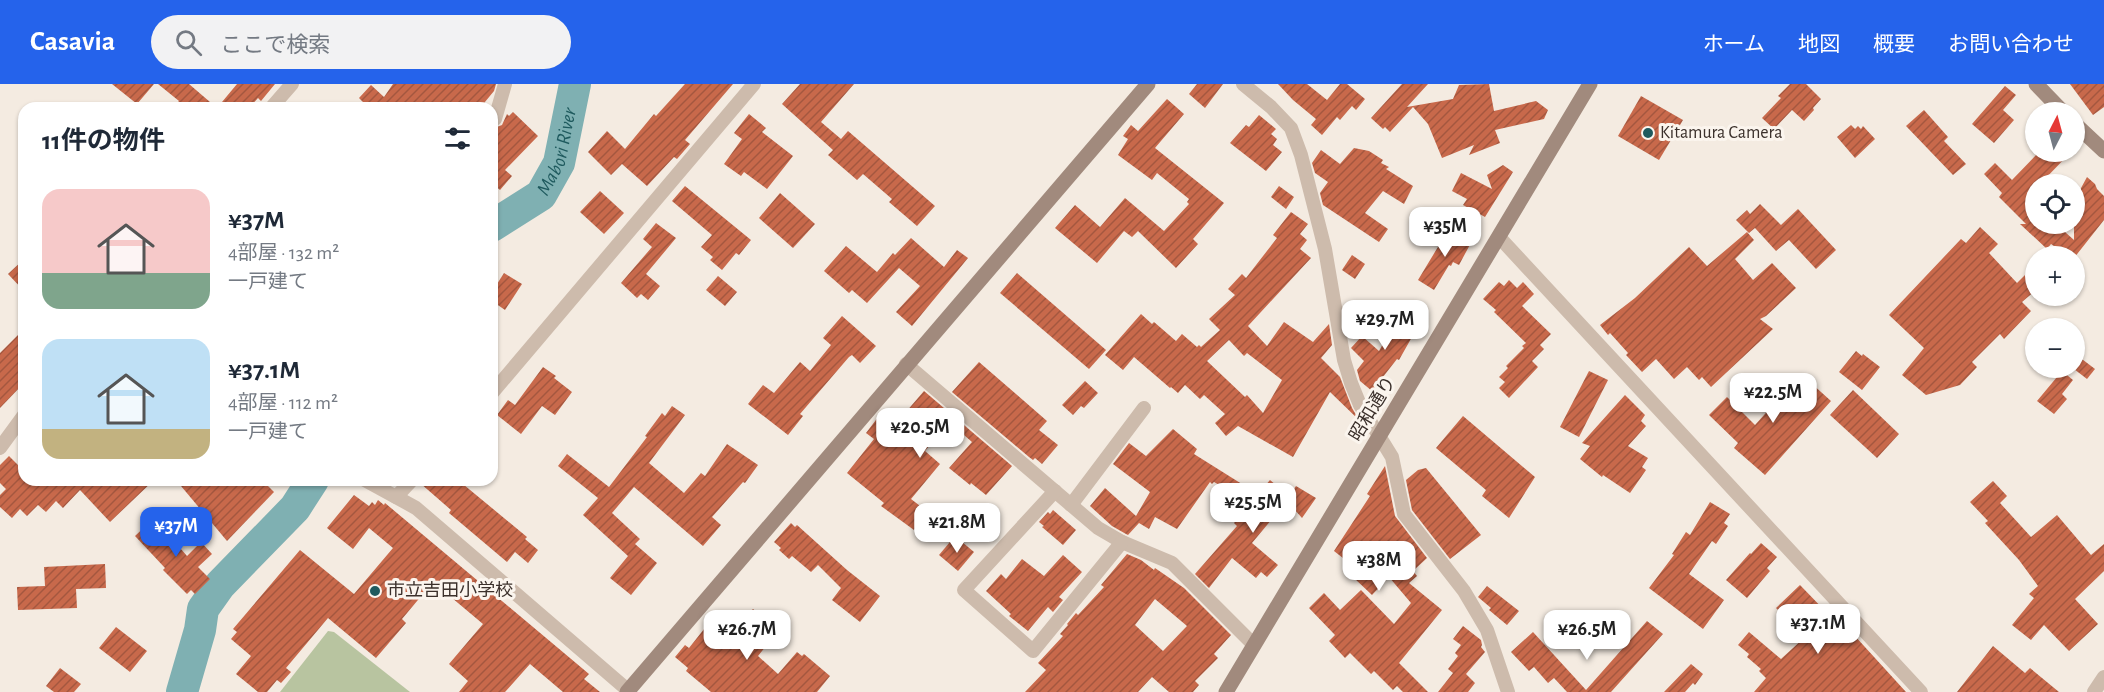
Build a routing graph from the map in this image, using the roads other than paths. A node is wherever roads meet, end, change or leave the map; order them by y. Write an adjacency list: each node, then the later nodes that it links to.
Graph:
1 (292, 84): 8 (street)
2 (505, 84): 10 (street)
3 (754, 84): 15 (street)
4 (1148, 84): 14 (street)
5 (1242, 84): 18 (street)
6 (1590, 84): 13 (street, 昭和通り)
7 (2036, 84): 9 (street)
8 (276, 102)
9 (2053, 102)
10 (498, 108)
11 (2085, 133): 12 (street)
12 (2104, 151)
13 (1499, 237): 18 (street, 昭和通り); 31 (street)
14 (906, 364): 22 (street); 28 (street)
15 (498, 386)
16 (1144, 408): 24 (street)
17 (18, 423): 19 (street)
18 (1378, 437): 26 (street, 昭和通り); 30 (street)
19 (0, 448)
20 (376, 486): 23 (street)
21 (406, 486): 23 (street)
22 (1055, 491): 24 (street); 25 (street)
23 (396, 497): 28 (street)
24 (1071, 505): 25 (street)
25 (1122, 542): 26 (street)
26 (1254, 645): 29 (street, 昭和通り)
27 (2104, 676): 32 (street)
28 (629, 691)
29 (1226, 692)
30 (1508, 692)
31 (1921, 692)
32 (2094, 692)

